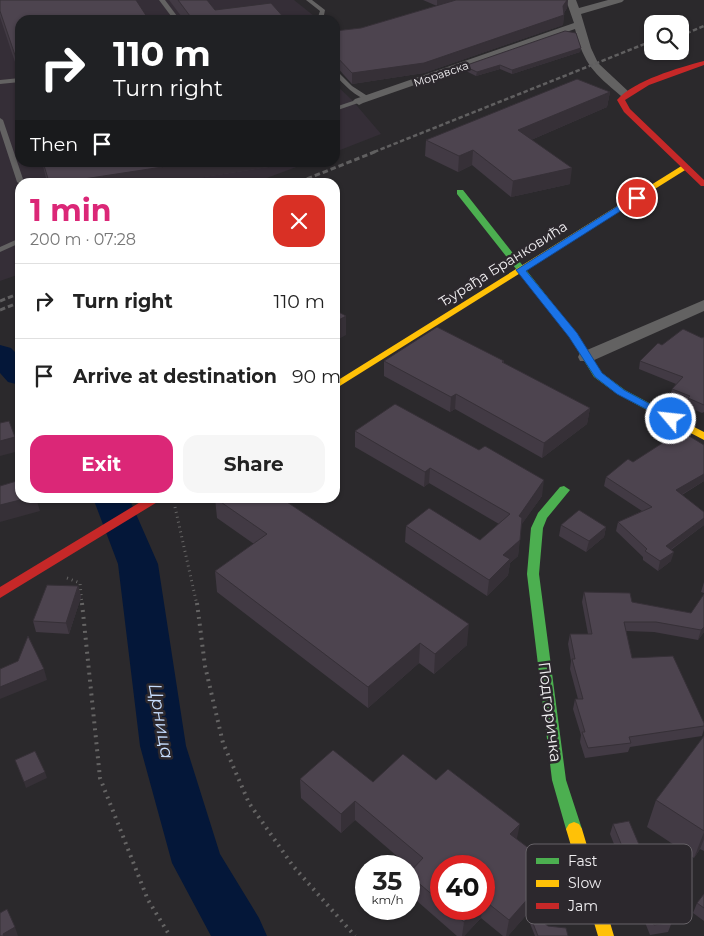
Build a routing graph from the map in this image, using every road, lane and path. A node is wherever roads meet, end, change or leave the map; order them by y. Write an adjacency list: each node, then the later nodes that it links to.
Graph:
1 (162, 0): 6 (lane)
2 (309, 0): 7 (lane)
3 (571, 0): 5 (street)
4 (619, 0): 5 (street)
5 (577, 12): 8 (street)
6 (173, 15)
7 (322, 15)
8 (578, 25): 13 (street); 14 (street, Моравска)
9 (704, 63): 13 (main road)
10 (340, 76): 14 (lane)
11 (15, 80): 12 (lane)
12 (0, 82)
13 (625, 94): 18 (main road)
14 (363, 100): 15 (lane)
15 (340, 107)
16 (0, 120): 17 (lane)
17 (15, 156)
18 (686, 167): 19 (main road); 23 (main road, Ђурађа Бранковића)
19 (704, 184)
20 (460, 192): 23 (main road)
21 (15, 242): 22 (lane)
22 (0, 250)
23 (521, 270): 25 (main road); 26 (main road, Ђурађа Бранковића)
24 (704, 305): 25 (street)
25 (586, 357): 27 (main road)
26 (340, 383)
27 (704, 437)
28 (564, 490): 33 (main road, Подгоричка)
29 (147, 503): 31 (main road)
30 (174, 503): 36 (path)
31 (41, 567): 32 (main road); 35 (path)
32 (0, 593)
33 (578, 844)
34 (602, 924): 37 (main road, Подгоричка)
35 (170, 936)
36 (355, 936)
37 (606, 936)

